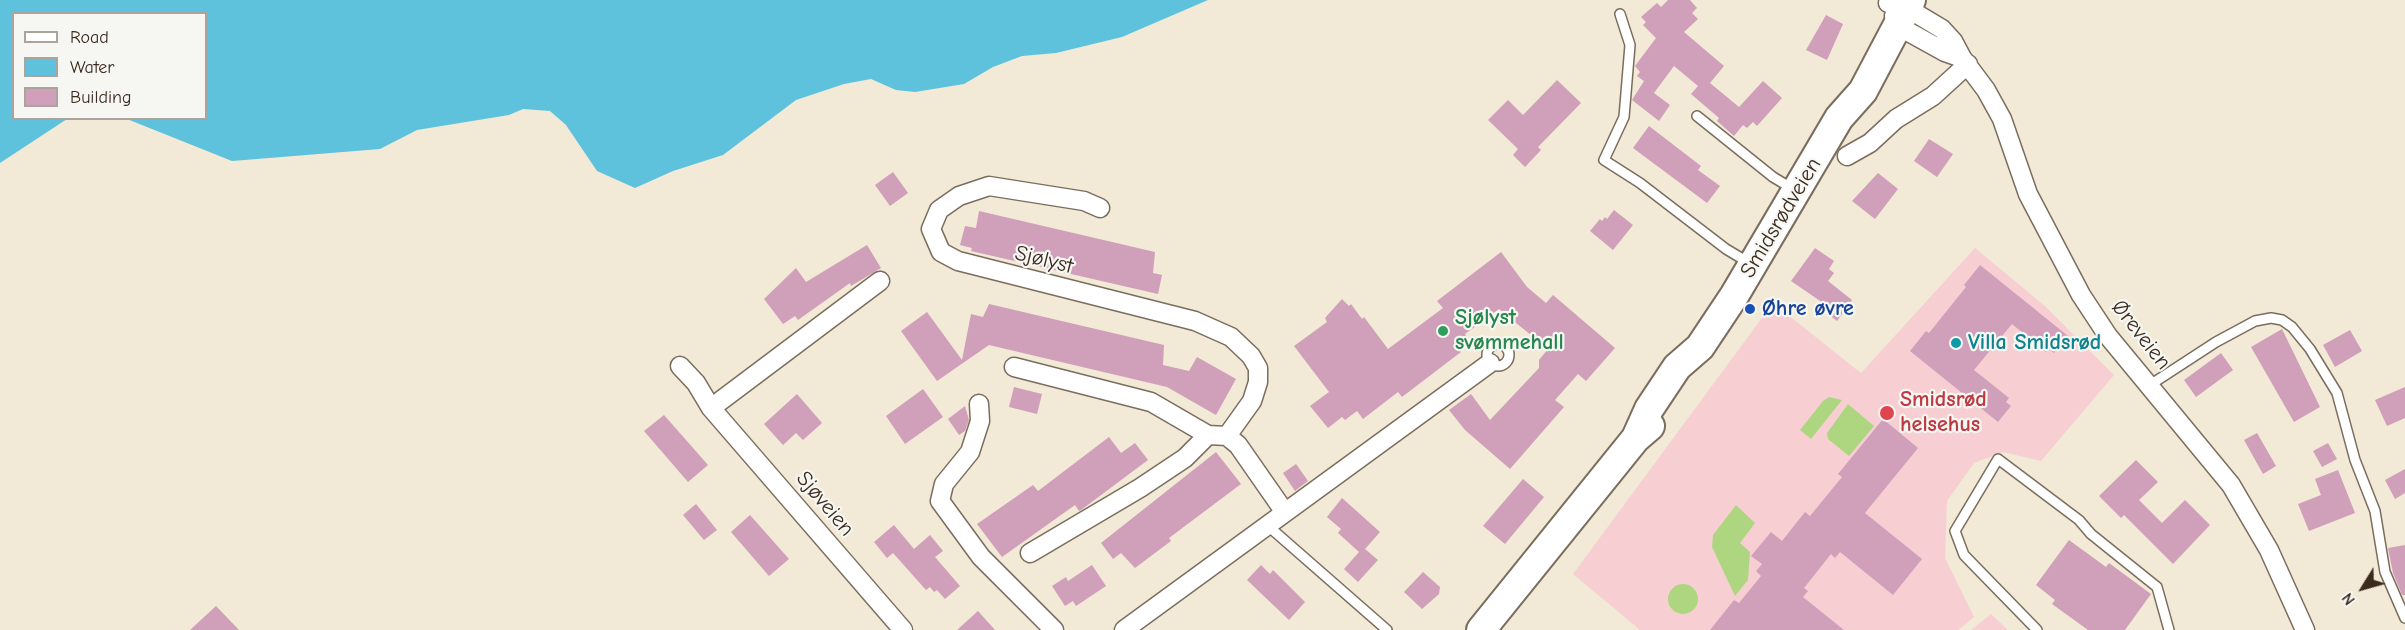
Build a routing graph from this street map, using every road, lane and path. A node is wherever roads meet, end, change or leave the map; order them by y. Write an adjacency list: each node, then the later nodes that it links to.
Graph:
1 (1899, 7): 3 (street); 6 (main road, Smidsrødveien)
2 (1620, 14): 8 (lane)
3 (1965, 61): 5 (street, Smidsrødveien); 13 (street, Øreveien)
4 (1697, 117): 6 (lane)
5 (1847, 156)
6 (1797, 192): 8 (main road, Smidsrødveien)
7 (1100, 208): 17 (street, Sjølyst)
8 (1753, 265): 26 (main road, Smidsrødveien)
9 (880, 281): 15 (street)
10 (1490, 363): 18 (street)
11 (680, 366): 15 (street, Sjøveien)
12 (1014, 367): 16 (street)
13 (2150, 386): 21 (lane); 29 (street, Øreveien)
14 (979, 404): 23 (street)
15 (711, 408): 22 (street, Sjøveien)
16 (1208, 435): 17 (street); 20 (street)
17 (1227, 436): 18 (street)
18 (1284, 511): 19 (street)
19 (1267, 525): 24 (street); 25 (lane)
20 (1030, 553)
21 (2405, 618)
22 (903, 630)
23 (1054, 630)
24 (1124, 630)
25 (1387, 630)
26 (1481, 630)
27 (2037, 630): 28 (lane)
28 (2169, 630)
29 (2304, 630)

